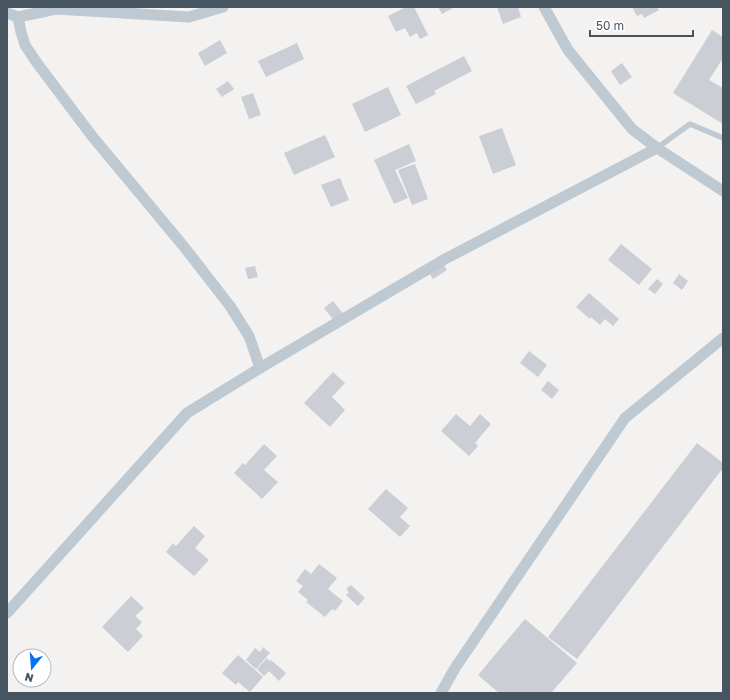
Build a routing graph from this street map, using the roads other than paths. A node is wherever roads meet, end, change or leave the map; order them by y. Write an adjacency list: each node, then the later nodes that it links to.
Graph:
1 (223, 7): 4 (street)
2 (544, 7): 6 (street)
3 (7, 13): 4 (street)
4 (18, 17): 9 (street)
5 (723, 138): 6 (lane)
6 (657, 148): 7 (street); 9 (street)
7 (723, 191)
8 (722, 338): 11 (street)
9 (260, 368): 10 (street)
10 (7, 613)
11 (441, 693)

